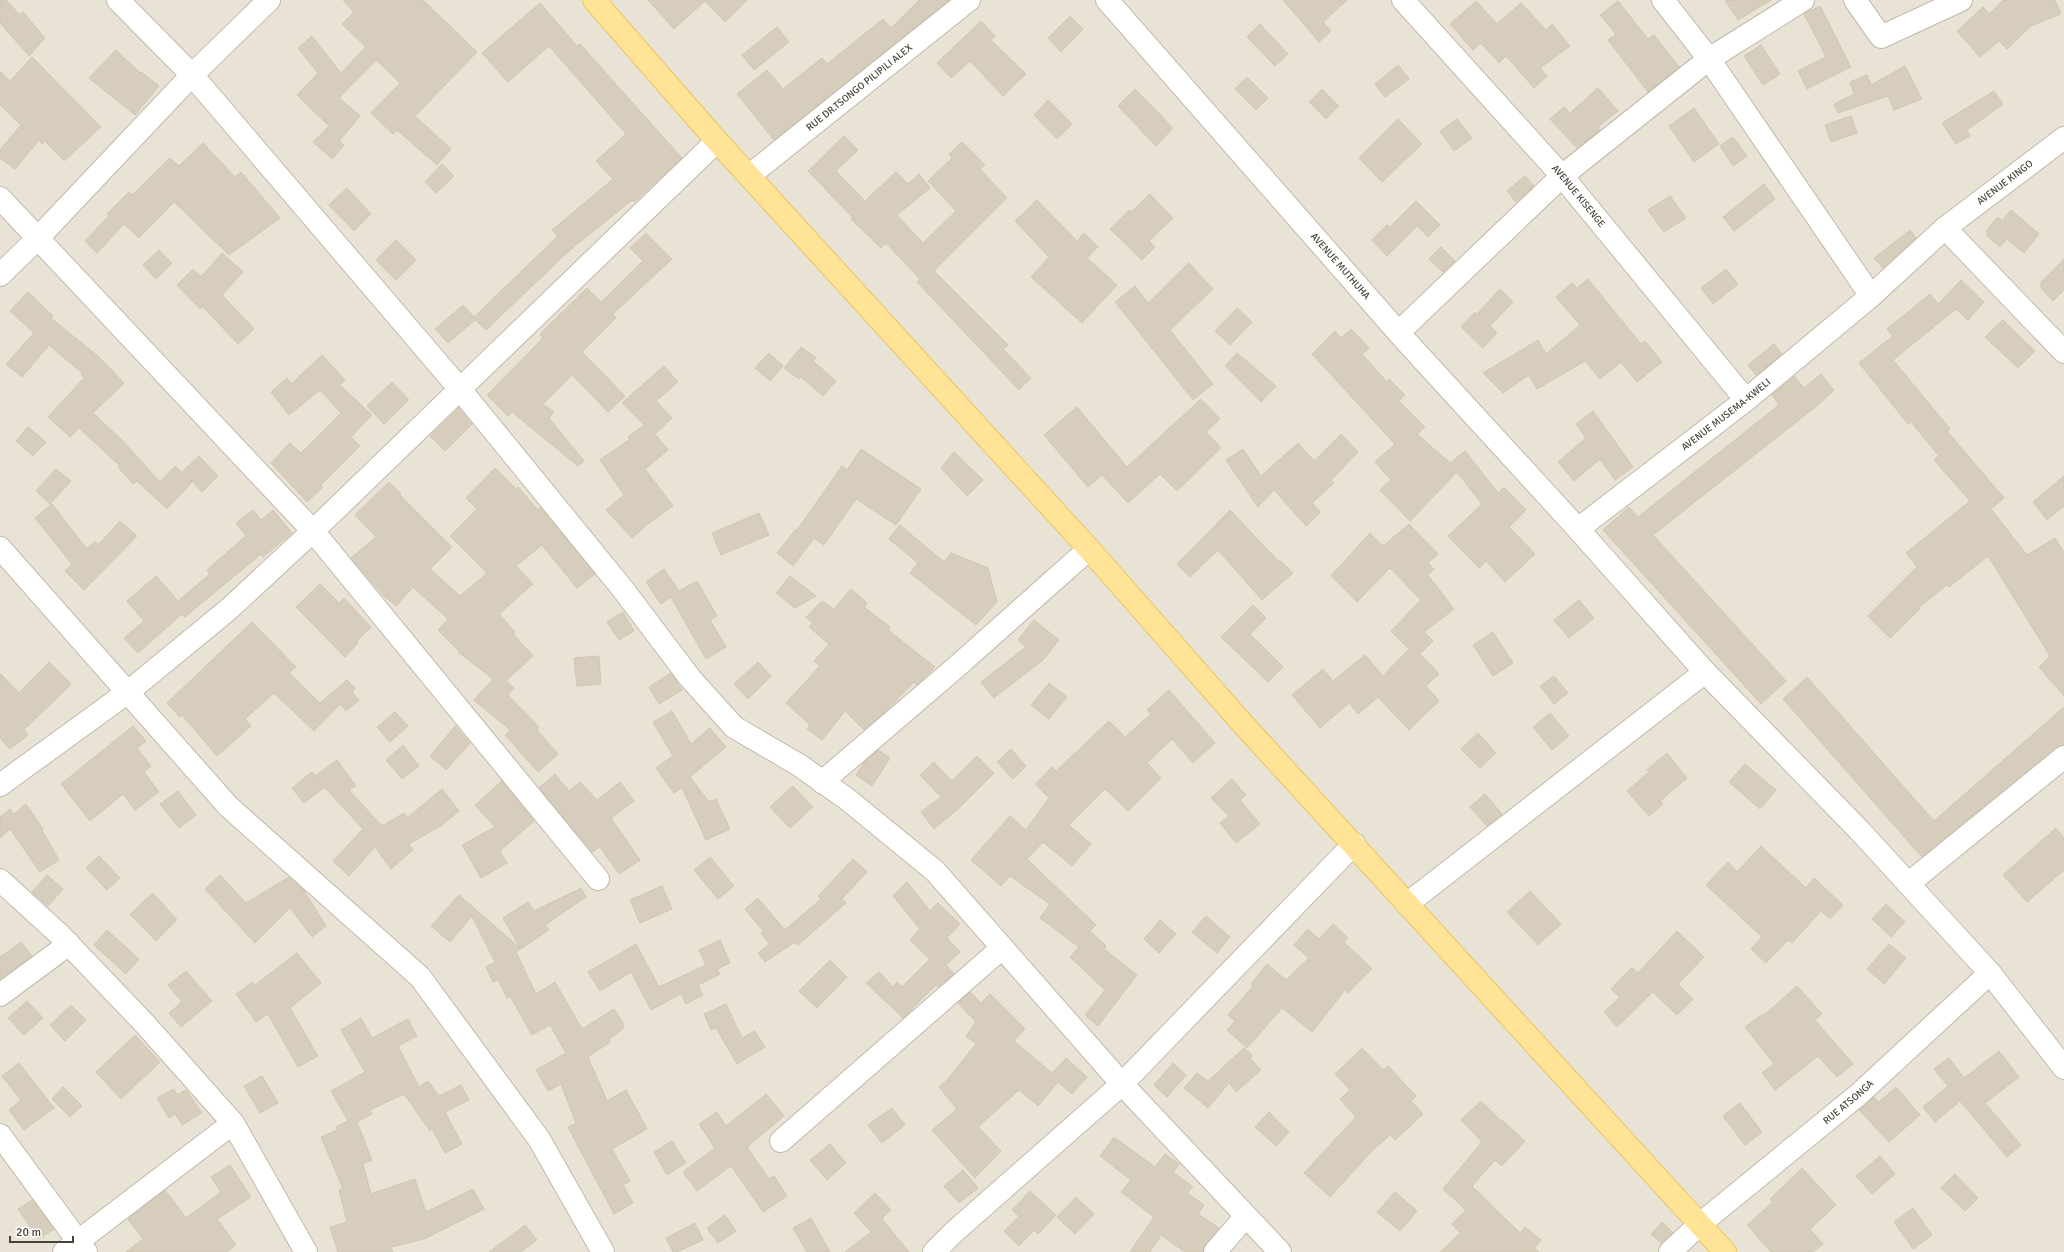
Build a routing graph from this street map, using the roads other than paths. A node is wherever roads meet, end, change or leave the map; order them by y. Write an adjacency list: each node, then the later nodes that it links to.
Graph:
1 (118, 0): 12 (street)
2 (270, 0): 12 (street)
3 (594, 0): 14 (main road)
4 (969, 0): 15 (street, RUE DR.TSONGO PILIPILI ALEX)
5 (1107, 0): 22 (street, AVENUE MUTHUHA)
6 (1403, 0): 16 (street, AVENUE KISENGE)
7 (1663, 0): 11 (street)
8 (1803, 0): 11 (street)
9 (1855, 0): 10 (street)
10 (1961, 0)
11 (1709, 59): 16 (street); 21 (street)
12 (192, 75): 19 (street); 24 (street)
13 (2064, 138): 18 (street, AVENUE KINGO)
14 (717, 141): 15 (main road); 24 (street)
15 (750, 175): 29 (main road)
16 (1562, 176): 22 (street); 25 (street, AVENUE KISENGE)
17 (0, 198): 19 (street)
18 (1945, 228): 21 (street, AVENUE KINGO); 23 (street)
19 (37, 239): 20 (street); 27 (street)
20 (0, 275)
21 (1871, 296): 25 (street, AVENUE MUSEMA-KWELI)
22 (1399, 332): 26 (street, AVENUE MUTHUHA)
23 (2064, 352)
24 (459, 388): 27 (street); 33 (street)
25 (1746, 400): 26 (street, AVENUE MUSEMA-KWELI)
26 (1578, 529): 30 (street, AVENUE MUTHUHA)
27 (313, 531): 31 (street); 36 (street)
28 (0, 548): 31 (street)
29 (1089, 549): 33 (street); 35 (main road)
30 (1704, 672): 38 (street, AVENUE MUTHUHA); 39 (street)
31 (128, 692): 34 (street); 53 (street)
32 (2064, 757): 38 (street)
33 (822, 782): 41 (street)
34 (0, 785)
35 (1354, 844): 39 (main road); 45 (street)
36 (598, 879)
37 (0, 880): 40 (street)
38 (1908, 884): 42 (street, AVENUE MUTHUHA)
39 (1408, 904): 50 (main road)
40 (69, 944): 43 (street); 46 (street)
41 (1002, 948): 45 (street); 48 (street)
42 (1990, 973): 44 (street, AVENUE MUTHUHA); 50 (street, RUE ATSONGA)
43 (0, 995)
44 (2064, 1068)
45 (1122, 1084): 49 (street); 54 (street)
46 (233, 1123): 51 (street); 52 (street)
47 (0, 1135): 51 (street)
48 (781, 1141)
49 (1246, 1216): 55 (street); 56 (street)
50 (1700, 1224): 57 (street, RUE ATSONGA); 58 (main road)
51 (76, 1248)
52 (306, 1252)
53 (603, 1252)
54 (934, 1252)
55 (1215, 1252)
56 (1280, 1252)
57 (1670, 1252)
58 (1725, 1252)

